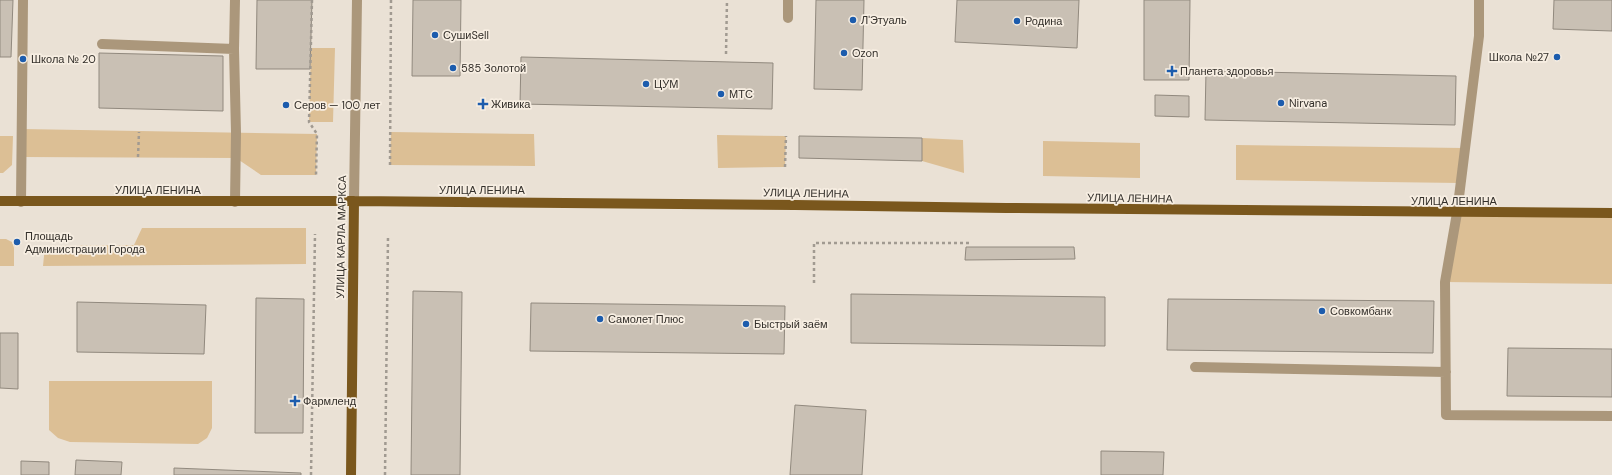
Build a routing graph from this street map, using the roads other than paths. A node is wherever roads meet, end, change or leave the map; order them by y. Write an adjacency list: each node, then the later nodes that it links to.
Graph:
1 (23, 0): 11 (street)
2 (235, 0): 8 (street)
3 (357, 0): 10 (street, УЛИЦА КАРЛА МАРКСА)
4 (788, 0): 6 (street)
5 (1479, 0): 13 (street)
6 (788, 18)
7 (102, 44): 8 (street)
8 (234, 49): 12 (street)
9 (0, 201): 11 (main road, УЛИЦА ЛЕНИНА)
10 (354, 201): 12 (main road, УЛИЦА ЛЕНИНА); 13 (main road, УЛИЦА ЛЕНИНА); 18 (main road, УЛИЦА КАРЛА МАРКСА)
11 (22, 202): 12 (main road, УЛИЦА ЛЕНИНА)
12 (235, 202)
13 (1457, 213): 14 (main road, УЛИЦА ЛЕНИНА); 16 (street)
14 (1612, 213)
15 (1195, 367): 16 (street)
16 (1446, 372): 17 (street)
17 (1612, 416)
18 (351, 475)

